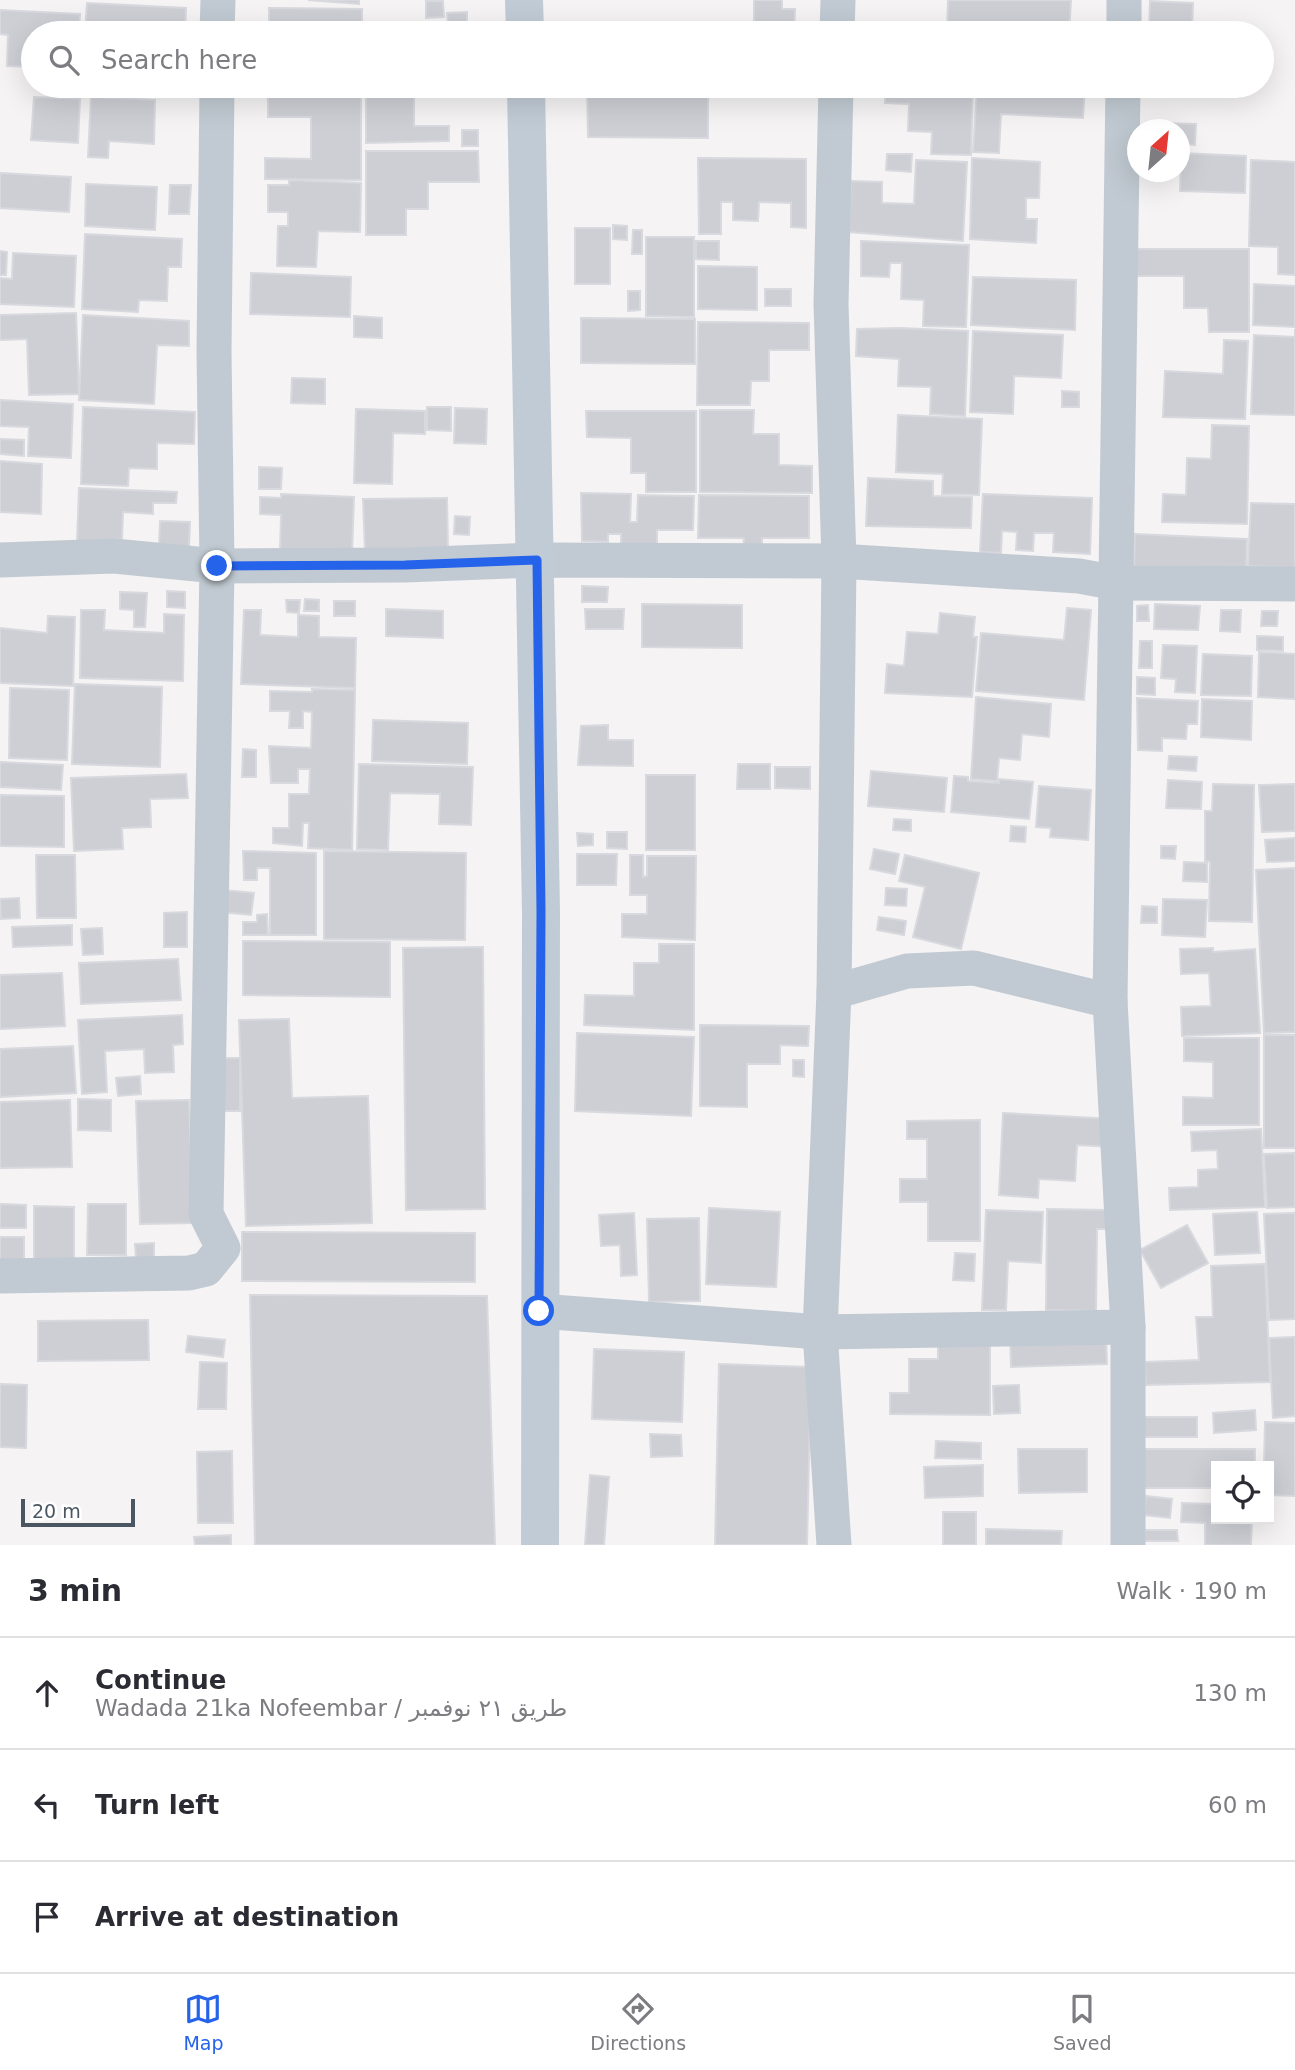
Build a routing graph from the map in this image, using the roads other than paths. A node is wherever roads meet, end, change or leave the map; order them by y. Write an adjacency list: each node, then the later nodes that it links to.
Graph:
1 (218, 0): 5 (street)
2 (524, 0): 6 (street)
3 (838, 0): 7 (street)
4 (1124, 0): 8 (street)
5 (217, 21)
6 (525, 21)
7 (838, 21)
8 (1124, 21)
9 (217, 98): 16 (street)
10 (526, 98): 14 (street)
11 (836, 98): 15 (street)
12 (1123, 98): 17 (street)
13 (0, 560): 16 (street)
14 (537, 560): 15 (street); 16 (street); 22 (street)
15 (839, 561): 17 (street); 19 (street)
16 (217, 566): 21 (street)
17 (1117, 583): 18 (street); 20 (street)
18 (1295, 584)
19 (834, 992): 20 (street); 24 (street)
20 (1110, 1000): 23 (street)
21 (0, 1276)
22 (539, 1311): 24 (street); 25 (street)
23 (1128, 1327): 24 (street); 27 (street)
24 (820, 1332): 26 (street)
25 (540, 1545)
26 (834, 1545)
27 (1128, 1545)

